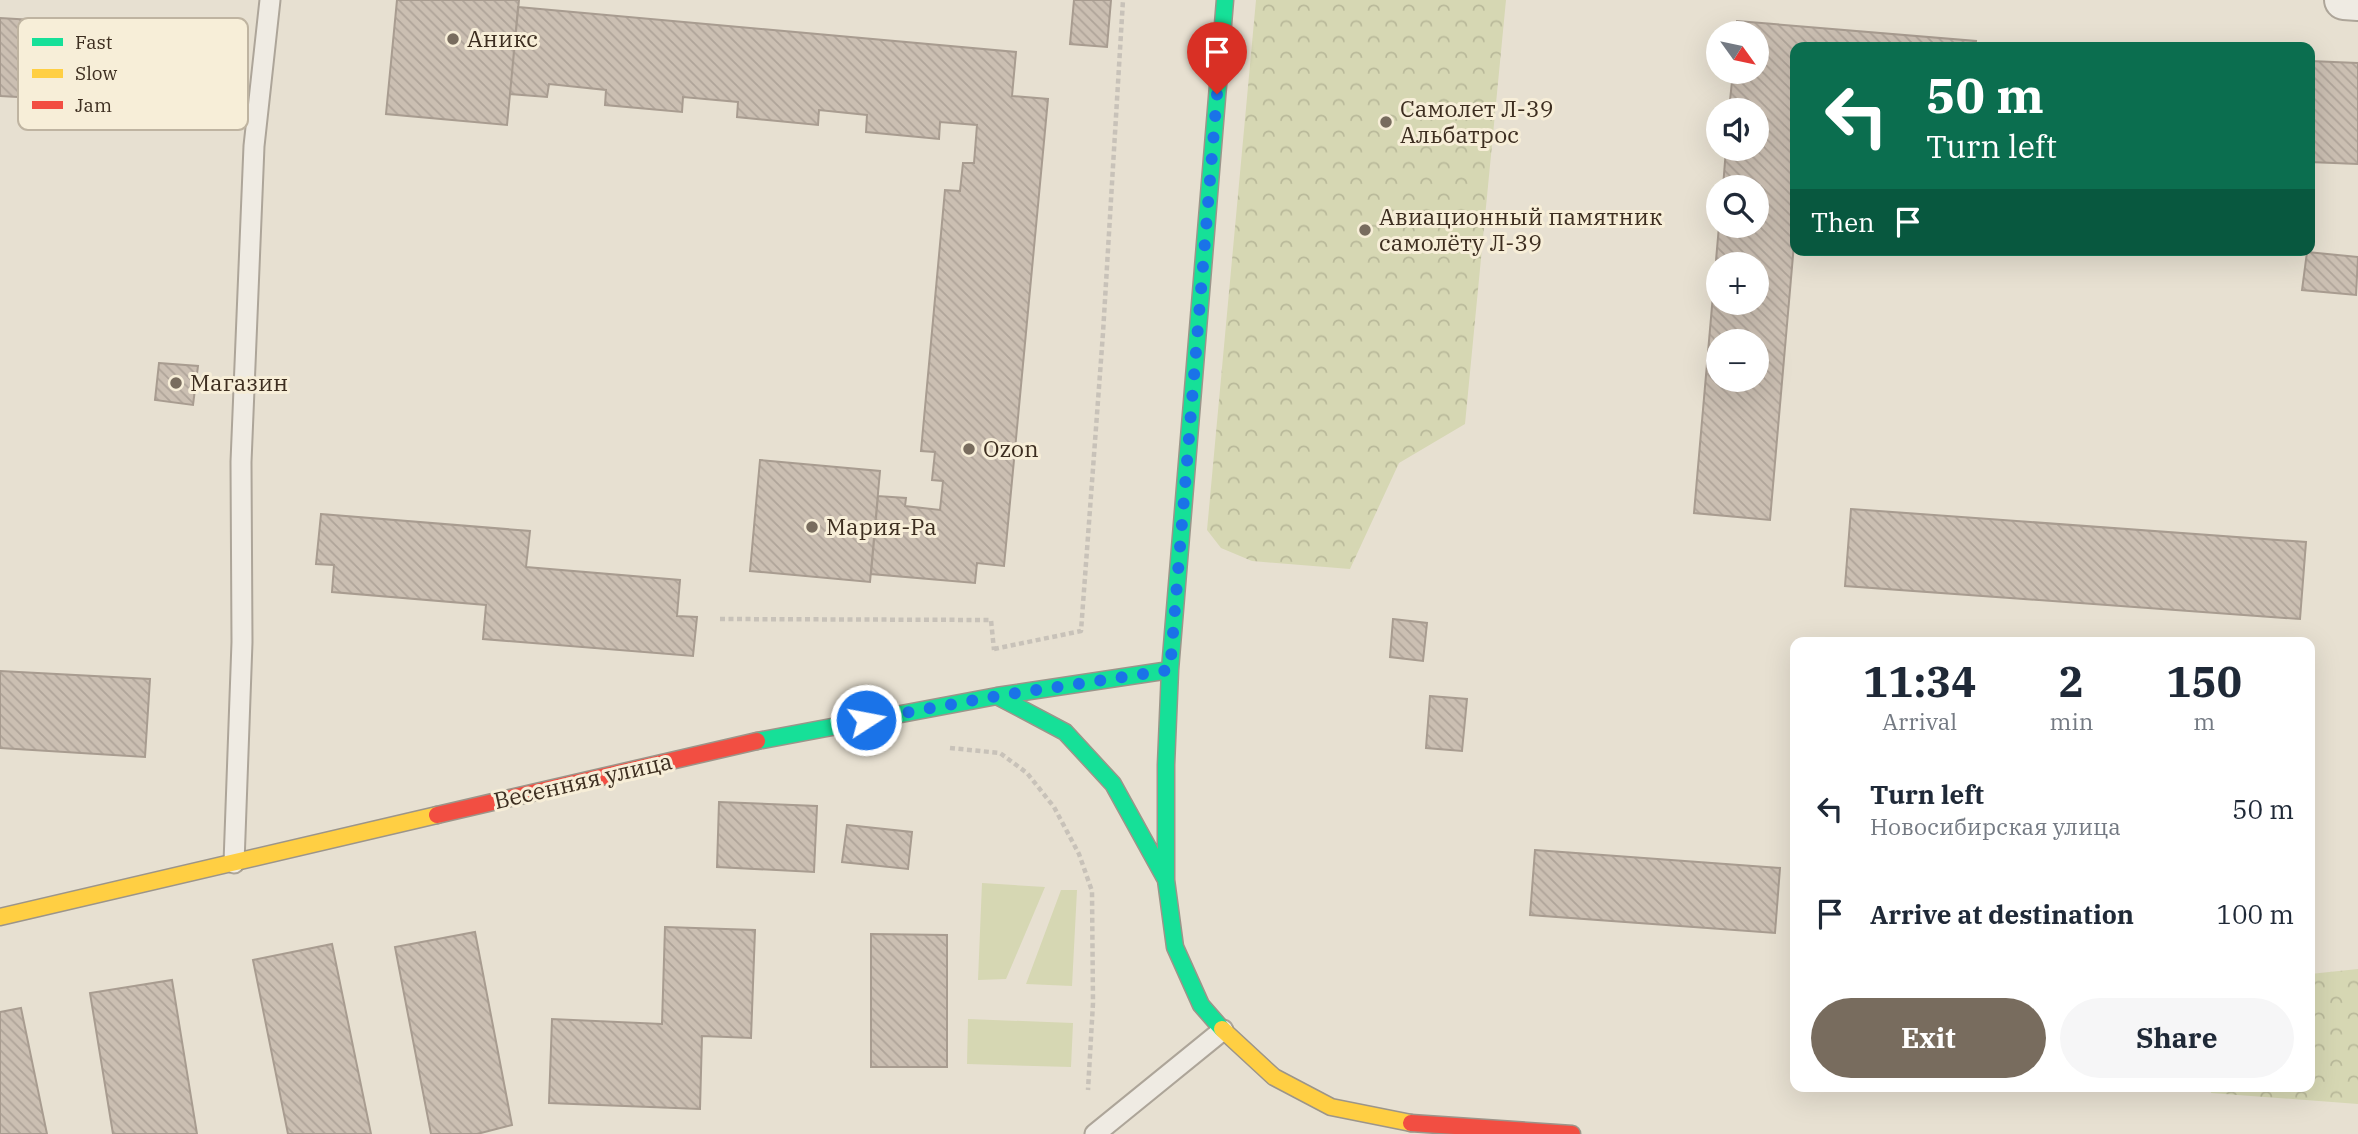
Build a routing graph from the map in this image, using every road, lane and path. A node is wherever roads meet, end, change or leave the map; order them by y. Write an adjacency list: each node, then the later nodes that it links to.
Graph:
1 (270, 0): 12 (lane)
2 (1122, 0): 7 (path)
3 (1225, 0): 9 (main road)
4 (2344, 0): 5 (street)
5 (2358, 1)
6 (720, 619): 7 (path)
7 (994, 649): 8 (path)
8 (995, 656)
9 (1170, 670): 10 (main road, Весенняя улица); 13 (main road)
10 (997, 696): 12 (main road, Весенняя улица); 13 (main road)
11 (938, 749): 16 (path)
12 (234, 863): 14 (main road, Весенняя улица)
13 (1166, 880): 15 (main road)
14 (0, 917)
15 (1223, 1030): 17 (lane); 18 (main road)
16 (1088, 1090)
17 (1094, 1134)
18 (1572, 1134)

